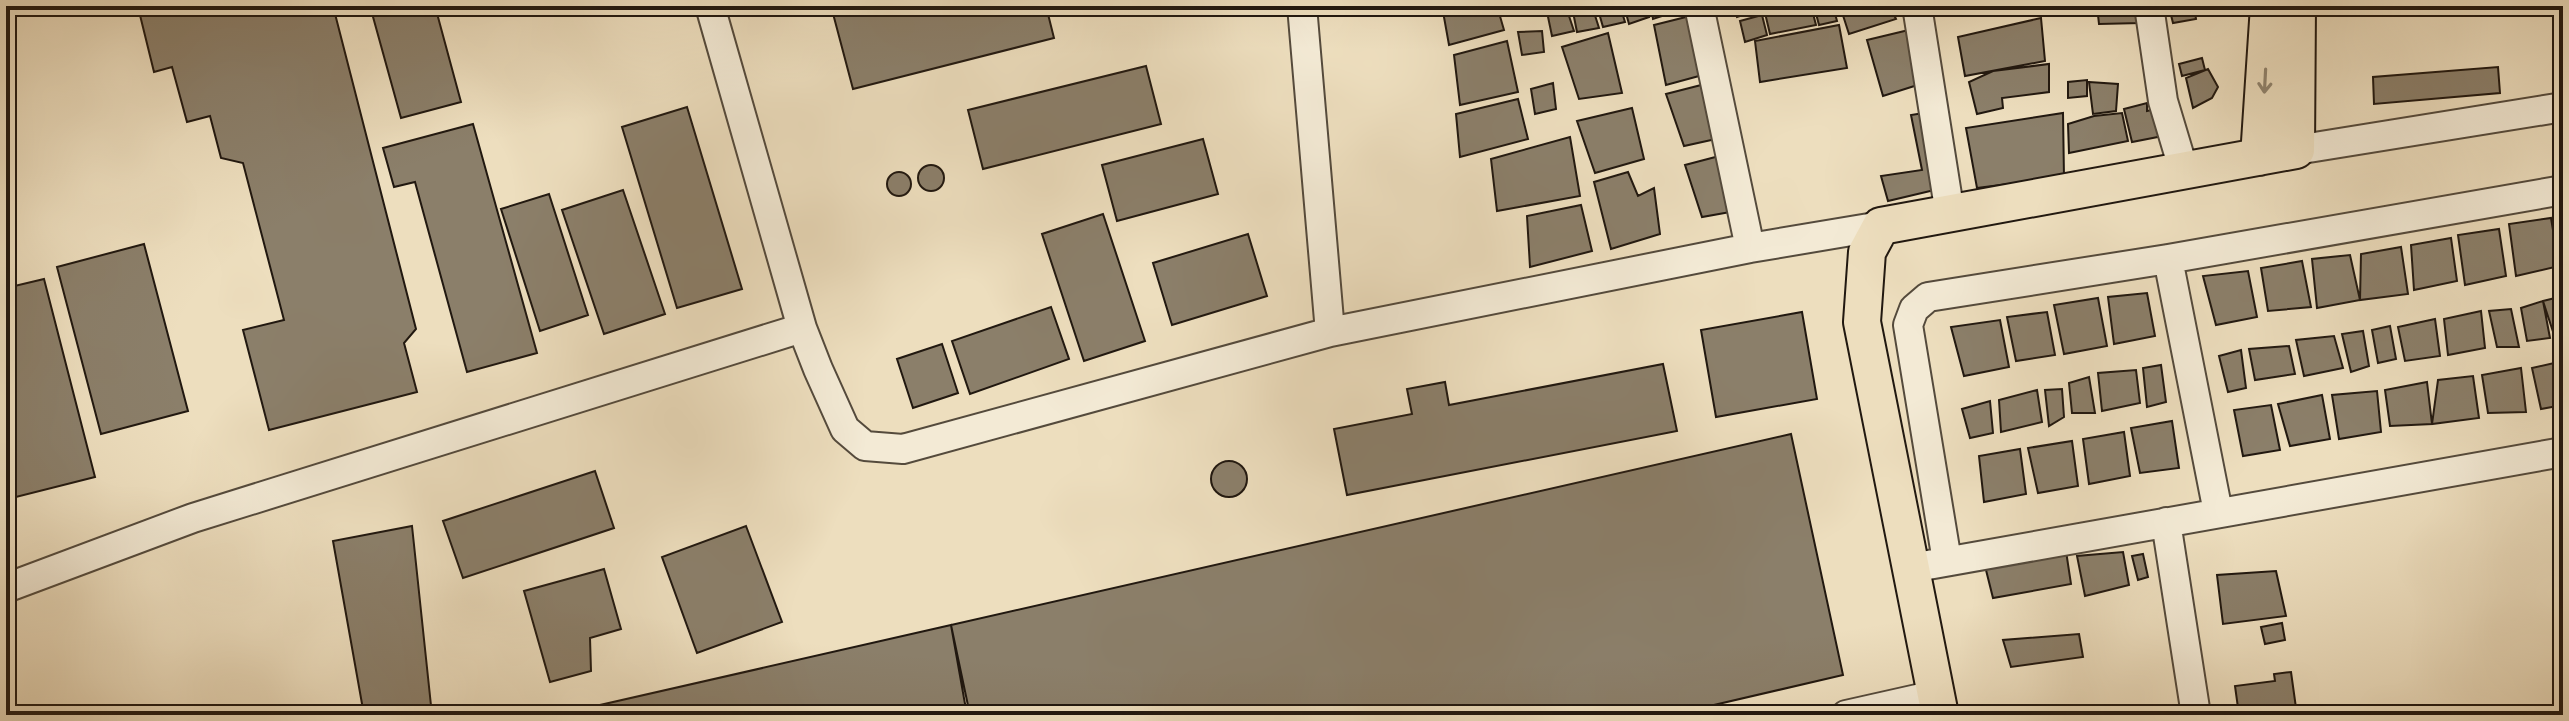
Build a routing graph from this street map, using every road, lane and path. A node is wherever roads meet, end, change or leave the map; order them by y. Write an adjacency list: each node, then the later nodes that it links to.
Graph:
1 (710, 6): 17 (street)
2 (1302, 6): 18 (street)
3 (1699, 6): 15 (street)
4 (1917, 6): 13 (street)
5 (2149, 6): 11 (street)
6 (2269, 6): 10 (main road, one-way to 10)
7 (2297, 6): 9 (main road)
8 (2563, 107): 9 (street)
9 (2296, 150): 10 (main road)
10 (2259, 157): 11 (main road)
11 (2184, 171): 13 (main road)
12 (2563, 190): 16 (street)
13 (1950, 214): 14 (main road)
14 (1881, 226): 15 (street); 23 (main road)
15 (1750, 248): 18 (street)
16 (2168, 259): 20 (street); 22 (street)
17 (802, 328): 18 (street); 24 (street)
18 (1330, 332)
19 (2563, 452): 20 (street)
20 (2218, 512): 21 (street)
21 (2166, 522): 22 (street); 27 (street)
22 (1947, 561): 23 (street)
23 (1912, 569): 25 (main road)
24 (6, 588)
25 (1938, 705): 26 (street)
26 (1846, 715)
27 (2196, 715)

